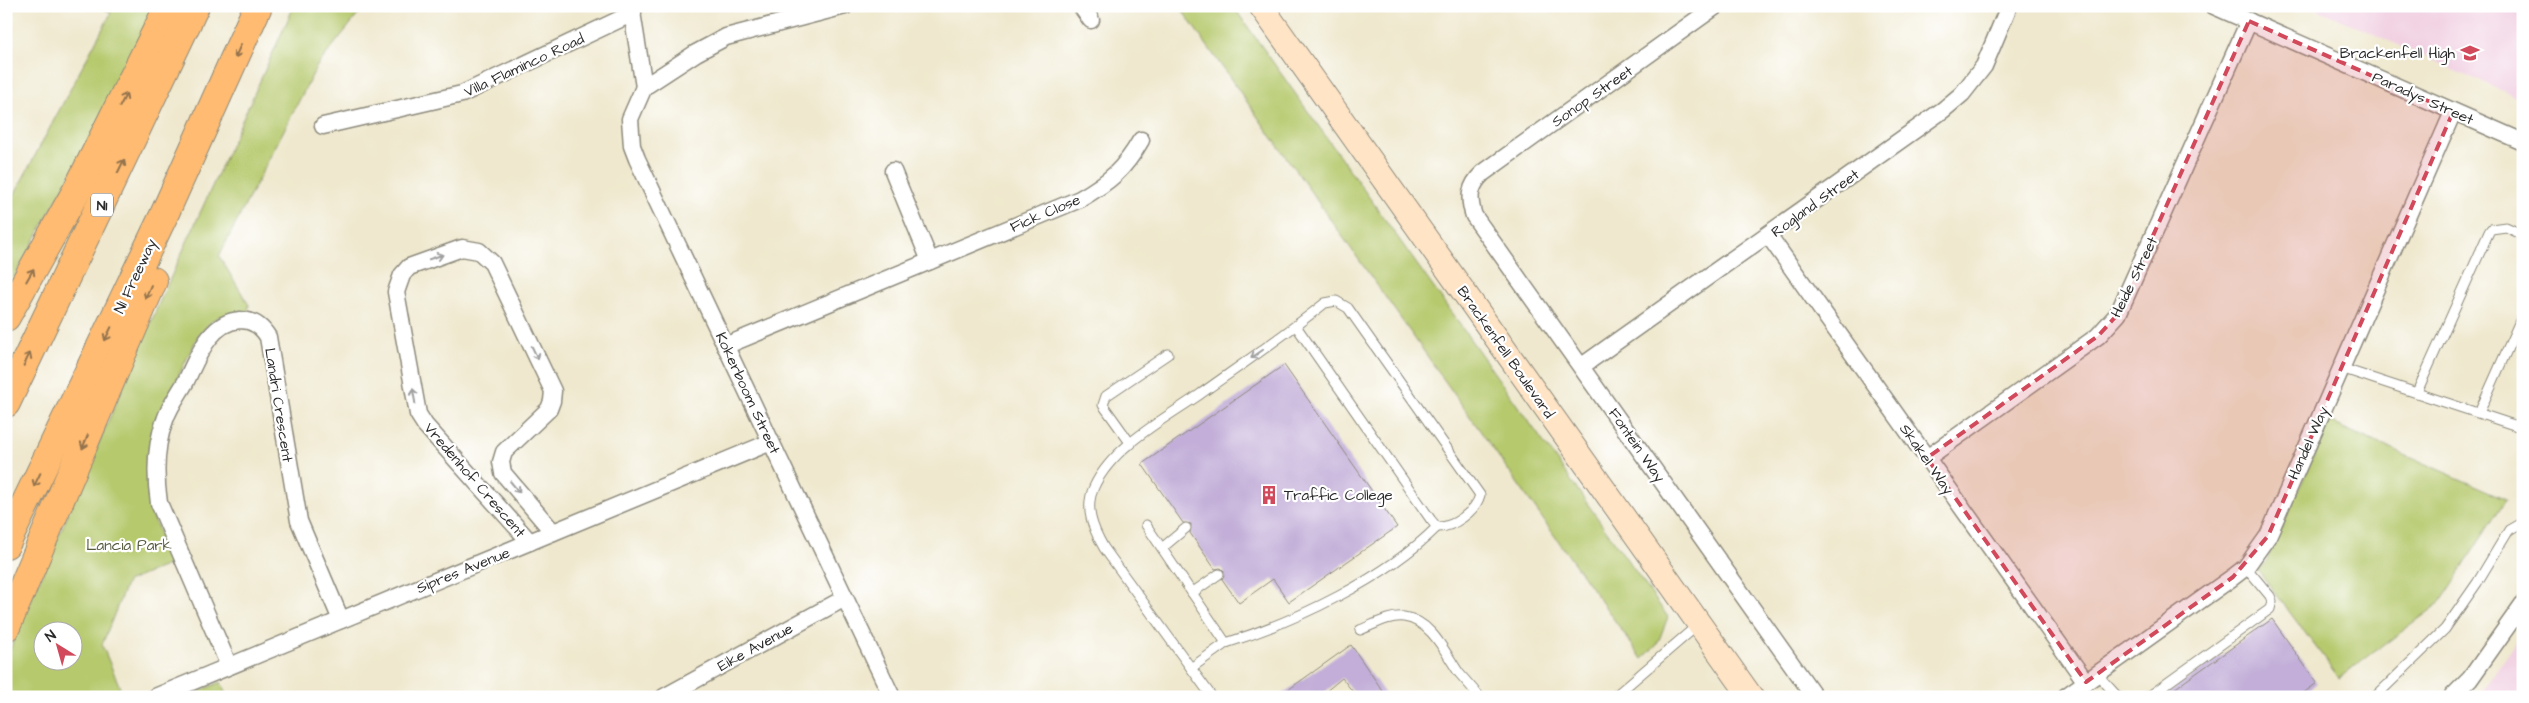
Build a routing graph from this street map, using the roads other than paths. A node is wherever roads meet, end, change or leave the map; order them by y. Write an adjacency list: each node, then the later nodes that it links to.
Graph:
1 (169, 6): 25 (highway, one-way to 1)
2 (195, 6): 32 (highway, N1, one-way to 2)
3 (258, 6): 20 (highway, N1 Freeway, one-way to 20)
4 (845, 6): 13 (street)
5 (1081, 6): 11 (street)
6 (1260, 6): 52 (street, Brackenfell Boulevard)
7 (1716, 6): 19 (street, Sonop Street)
8 (2010, 6): 22 (street, Rogland Street)
9 (2214, 6): 12 (street, Paradys Street)
10 (632, 10): 13 (street, Villa Flaminco Road); 15 (street, Villa Flaminco Road)
11 (1092, 20)
12 (2249, 21): 14 (street, Paradys Street); 37 (street, Heide Street)
13 (644, 87): 27 (street, Kokerboom Street)
14 (2453, 112): 17 (street, Paradys Street); 30 (street, Handel Way)
15 (323, 126)
16 (1141, 140): 23 (street, Fick Close)
17 (2523, 142)
18 (893, 171): 23 (street)
19 (1471, 189): 29 (street, Fontein Way)
20 (174, 195): 44 (highway, N1 Freeway, one-way to 44); 53 (highway, one-way to 53)
21 (2523, 235): 31 (lane)
22 (1769, 236): 29 (street, Rogland Street); 37 (street, Skakel Way)
23 (930, 261): 27 (street, Fick Close)
24 (2523, 314): 33 (lane)
25 (6, 317)
26 (1296, 326): 36 (lane, one-way to 36); 40 (lane); 40 (lane)
27 (725, 346): 35 (street, Kokerboom Street)
28 (1168, 354): 36 (lane)
29 (1582, 366): 66 (street, Fontein Way)
30 (2341, 368): 31 (lane); 46 (street, Handel Way)
31 (2417, 392): 33 (lane)
32 (6, 403)
33 (2479, 413): 34 (lane)
34 (2520, 427)
35 (771, 442): 42 (street, Sipres Avenue); 49 (street, Kokerboom Street)
36 (1131, 444): 57 (lane)
37 (1926, 458): 58 (street, Skakel Way)
38 (2523, 522): 70 (lane)
39 (1146, 525): 45 (lane)
40 (1437, 527): 55 (lane)
41 (1186, 528): 45 (lane)
42 (553, 532): 43 (street, Sipres Avenue); 43 (street, Vredenhof Crescent, one-way to 42)
43 (530, 542): 51 (street, Sipres Avenue)
44 (6, 544)
45 (1162, 548): 48 (lane)
46 (2246, 567): 58 (street, Handel Way); 69 (lane)
47 (1219, 574): 48 (lane)
48 (1192, 593): 55 (lane)
49 (845, 598): 60 (street, Eike Avenue); 61 (street, Kokerboom Street)
50 (2523, 604): 71 (street)
51 (341, 620): 56 (street, Sipres Avenue); 56 (street, Landri Crescent)
52 (1700, 623): 64 (lane); 65 (street, Brackenfell Boulevard)
53 (6, 627)
54 (1360, 630): 63 (lane)
55 (1226, 643): 57 (lane)
56 (229, 666): 59 (street, Sipres Avenue)
57 (1191, 668): 62 (lane)
58 (2091, 678): 67 (street, Handel Way); 68 (lane)
59 (155, 697)
60 (664, 697)
61 (892, 697)
62 (1212, 697)
63 (1480, 697)
64 (1614, 697)
65 (1751, 697)
66 (1815, 697)
67 (2065, 697)
68 (2118, 697)
69 (2148, 697)
70 (2375, 697)
71 (2452, 697)

